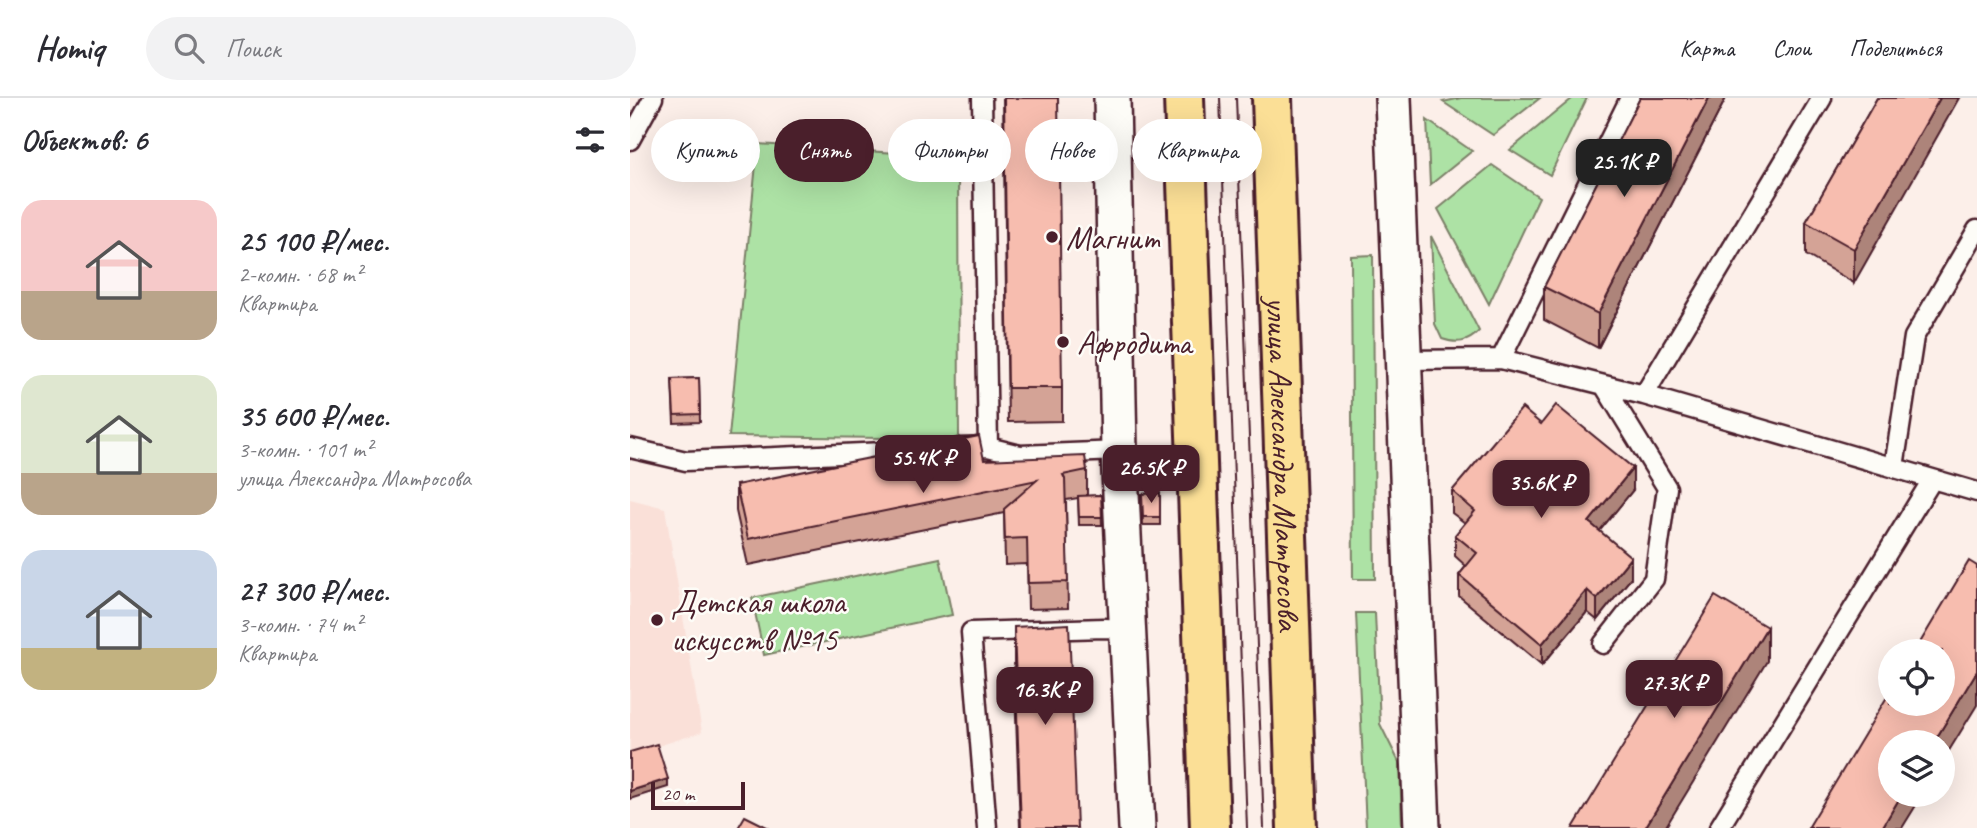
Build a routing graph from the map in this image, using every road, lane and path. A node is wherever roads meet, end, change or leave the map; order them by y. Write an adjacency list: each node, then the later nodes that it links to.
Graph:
1 (653, 98): 9 (lane)
2 (982, 98): 15 (lane)
3 (1112, 98): 17 (street)
4 (1184, 98): 25 (highway)
5 (1272, 98): 26 (highway, улица Александра Матросова)
6 (1393, 98): 12 (street)
7 (1630, 98): 11 (lane)
8 (1822, 98): 14 (lane)
9 (630, 140)
10 (1977, 230): 18 (lane)
11 (1501, 359): 12 (lane); 13 (lane)
12 (1403, 360): 27 (street)
13 (1605, 387): 14 (lane); 22 (lane)
14 (1643, 395): 18 (lane)
15 (988, 447): 16 (lane); 17 (lane)
16 (630, 448)
17 (1119, 451): 21 (street)
18 (1894, 467): 19 (lane)
19 (1931, 480): 20 (lane); 28 (lane)
20 (1977, 492)
21 (1127, 629): 23 (lane); 24 (street)
22 (1603, 644)
23 (987, 828)
24 (1137, 828)
25 (1210, 828)
26 (1297, 828)
27 (1423, 828)
28 (1719, 828)

